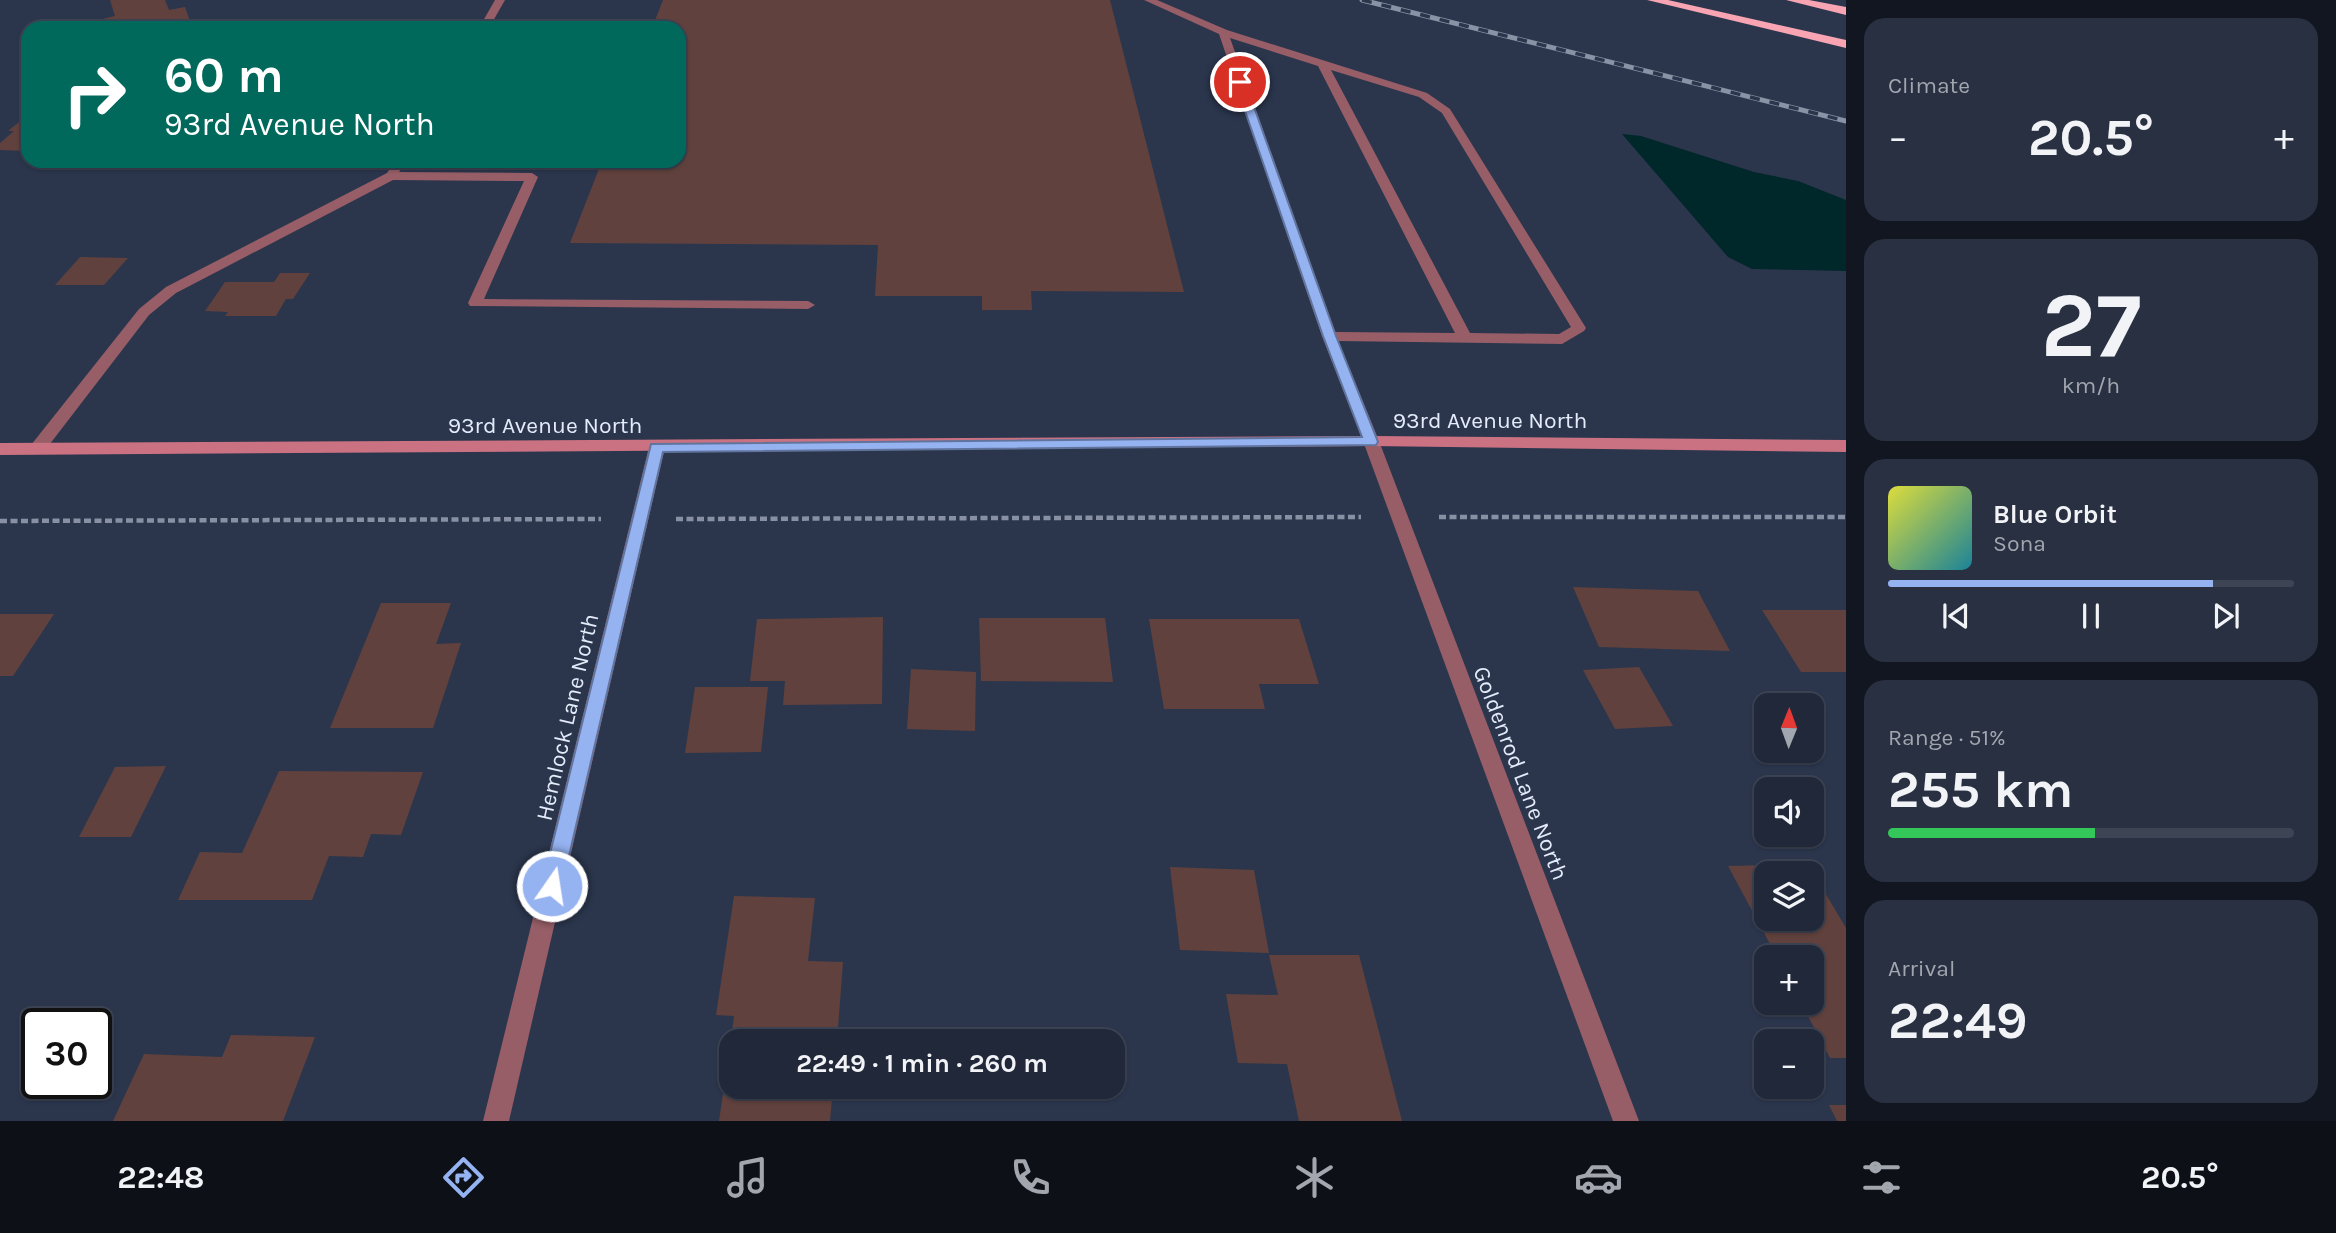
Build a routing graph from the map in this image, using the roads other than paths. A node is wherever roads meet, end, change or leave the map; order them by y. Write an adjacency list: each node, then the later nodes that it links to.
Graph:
1 (500, 0): 6 (street)
2 (1149, 0): 7 (street)
3 (1653, 0): 8 (highway)
4 (1792, 0): 5 (highway)
5 (1846, 11)
6 (488, 21)
7 (1223, 32): 9 (street); 15 (street, Goldenrod Lane North)
8 (1846, 45)
9 (1322, 62): 16 (street); 16 (street)
10 (396, 168): 12 (street)
11 (536, 168): 13 (street)
12 (391, 176): 13 (street); 21 (street)
13 (532, 177): 14 (street)
14 (808, 305)
15 (1329, 336): 16 (street); 17 (street, Goldenrod Lane North)
16 (1465, 338)
17 (1371, 442): 18 (street, 93rd Avenue North); 19 (street, 93rd Avenue North); 23 (street, Goldenrod Lane North)
18 (1846, 446)
19 (657, 447): 21 (street, 93rd Avenue North); 22 (street, Hemlock Lane North)
20 (0, 449): 21 (street, 93rd Avenue North)
21 (37, 449)
22 (496, 1121)
23 (1626, 1121)

